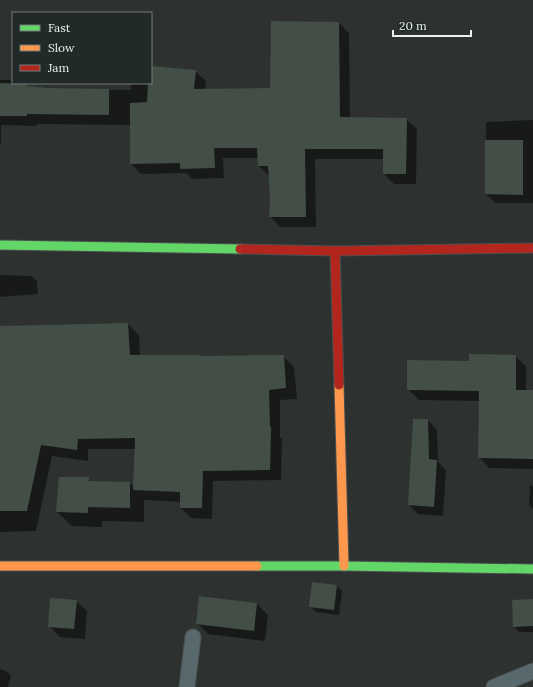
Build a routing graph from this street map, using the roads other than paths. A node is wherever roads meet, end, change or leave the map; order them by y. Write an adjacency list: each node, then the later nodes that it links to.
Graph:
1 (0, 245): 3 (street)
2 (533, 248): 3 (street)
3 (335, 251): 5 (street)
4 (0, 566): 5 (street)
5 (344, 566): 6 (street)
6 (533, 569)
7 (193, 636): 9 (lane)
8 (533, 671): 10 (lane)
9 (187, 687)
10 (494, 687)

